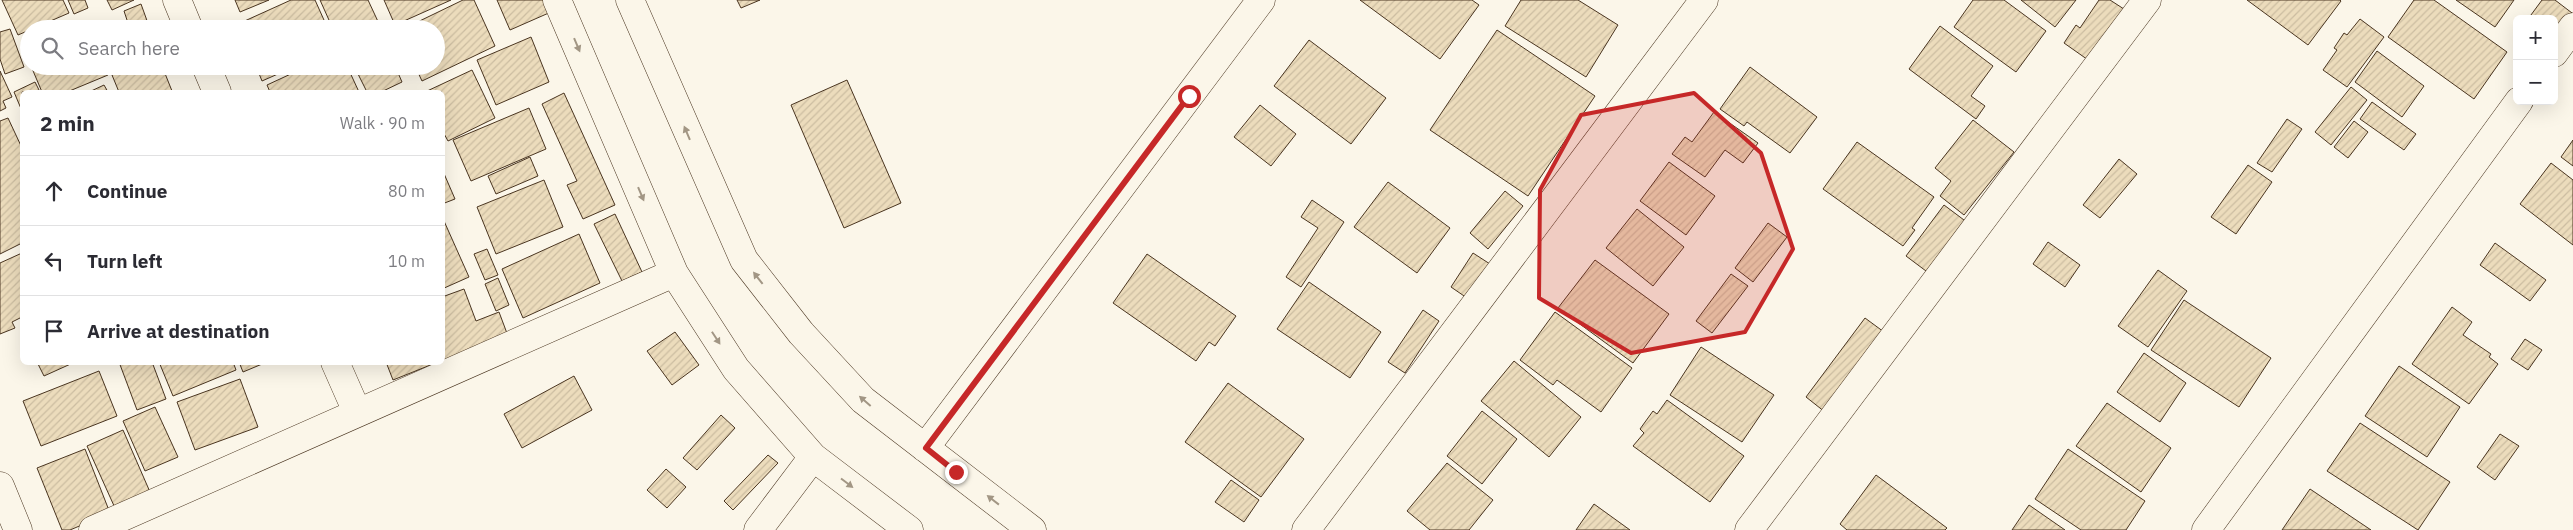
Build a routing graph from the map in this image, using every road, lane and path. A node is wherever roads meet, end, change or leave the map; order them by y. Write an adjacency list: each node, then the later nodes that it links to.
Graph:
1 (177, 0): 7 (street)
2 (558, 0): 13 (street, one-way to 13)
3 (630, 0): 16 (street, one-way to 3)
4 (1261, 0): 16 (street)
5 (1704, 0): 24 (street)
6 (2147, 0): 25 (street)
7 (185, 20)
8 (2573, 27): 9 (street)
9 (2558, 48)
10 (210, 75): 11 (street)
11 (216, 90)
12 (2516, 105): 26 (street)
13 (674, 273): 15 (street); 17 (street, one-way to 17)
14 (336, 365): 15 (street)
15 (357, 412): 20 (street)
16 (926, 448): 23 (street, one-way to 16)
17 (813, 457): 21 (street); 22 (street, one-way to 22)
18 (0, 486): 19 (street)
19 (18, 530)
20 (93, 530)
21 (758, 530)
22 (909, 530)
23 (1032, 530)
24 (1306, 530)
25 (1749, 530)
26 (2206, 530)

